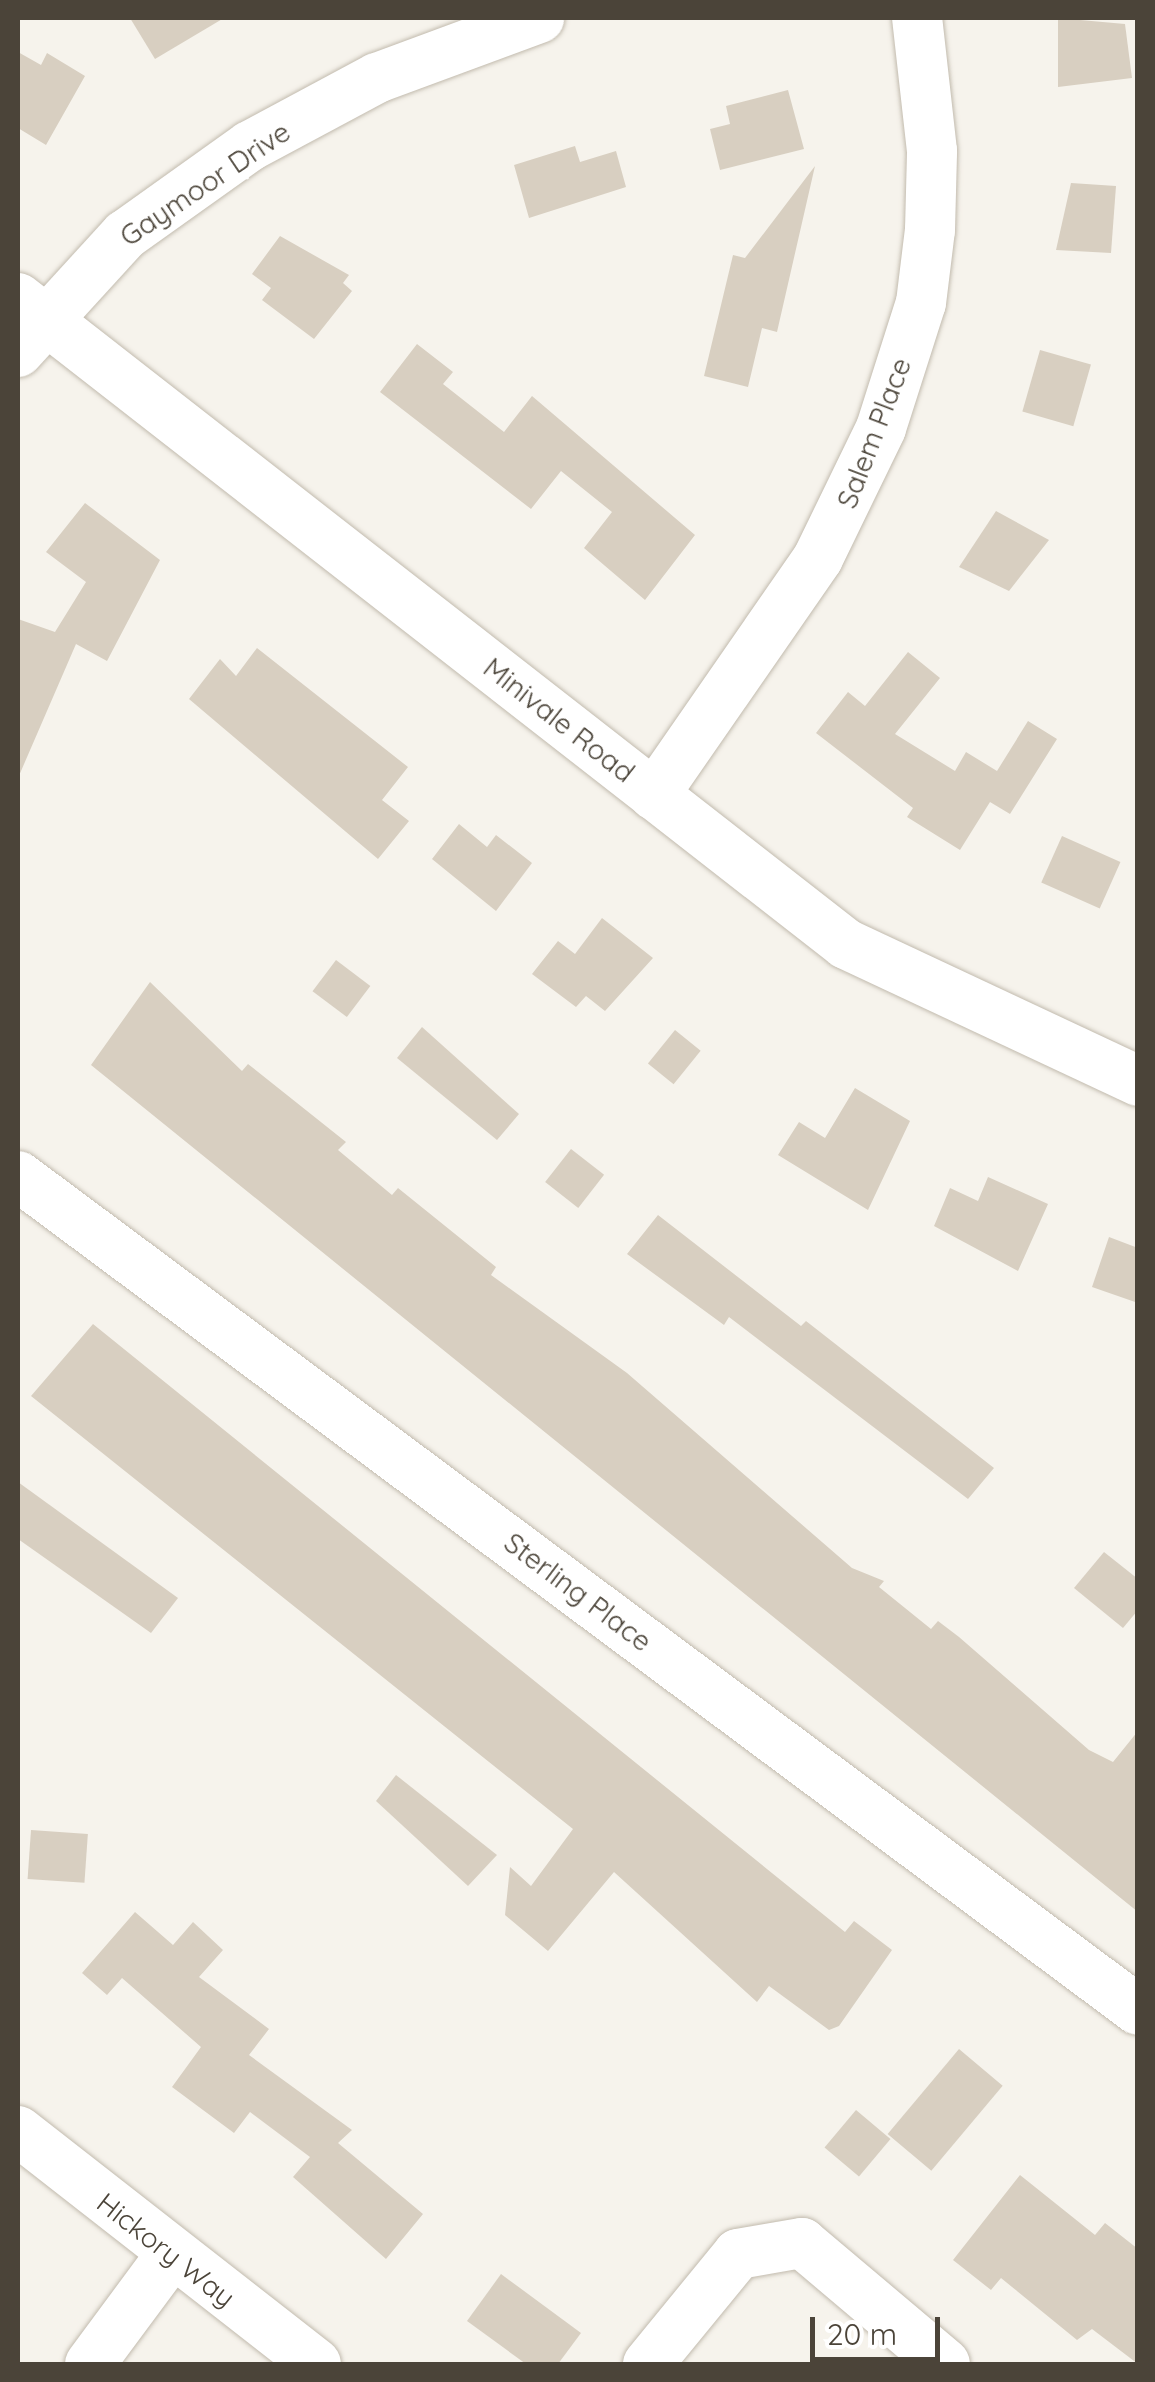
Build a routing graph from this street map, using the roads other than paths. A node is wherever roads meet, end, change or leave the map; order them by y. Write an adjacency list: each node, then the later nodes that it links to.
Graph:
1 (538, 18): 3 (street, Gaymoor Drive)
2 (917, 18): 4 (street, Salem Place)
3 (26, 321): 4 (street, Minivale Road)
4 (654, 795): 5 (street, Minivale Road)
5 (1138, 1082)
6 (18, 1176): 7 (street, Sterling Place)
7 (1138, 2010)
8 (18, 2131): 9 (street, Hickory Way)
9 (170, 2256): 10 (street); 11 (street, Hickory Way)
10 (90, 2364)
11 (316, 2364)
12 (648, 2364): 13 (street)
13 (945, 2364)

